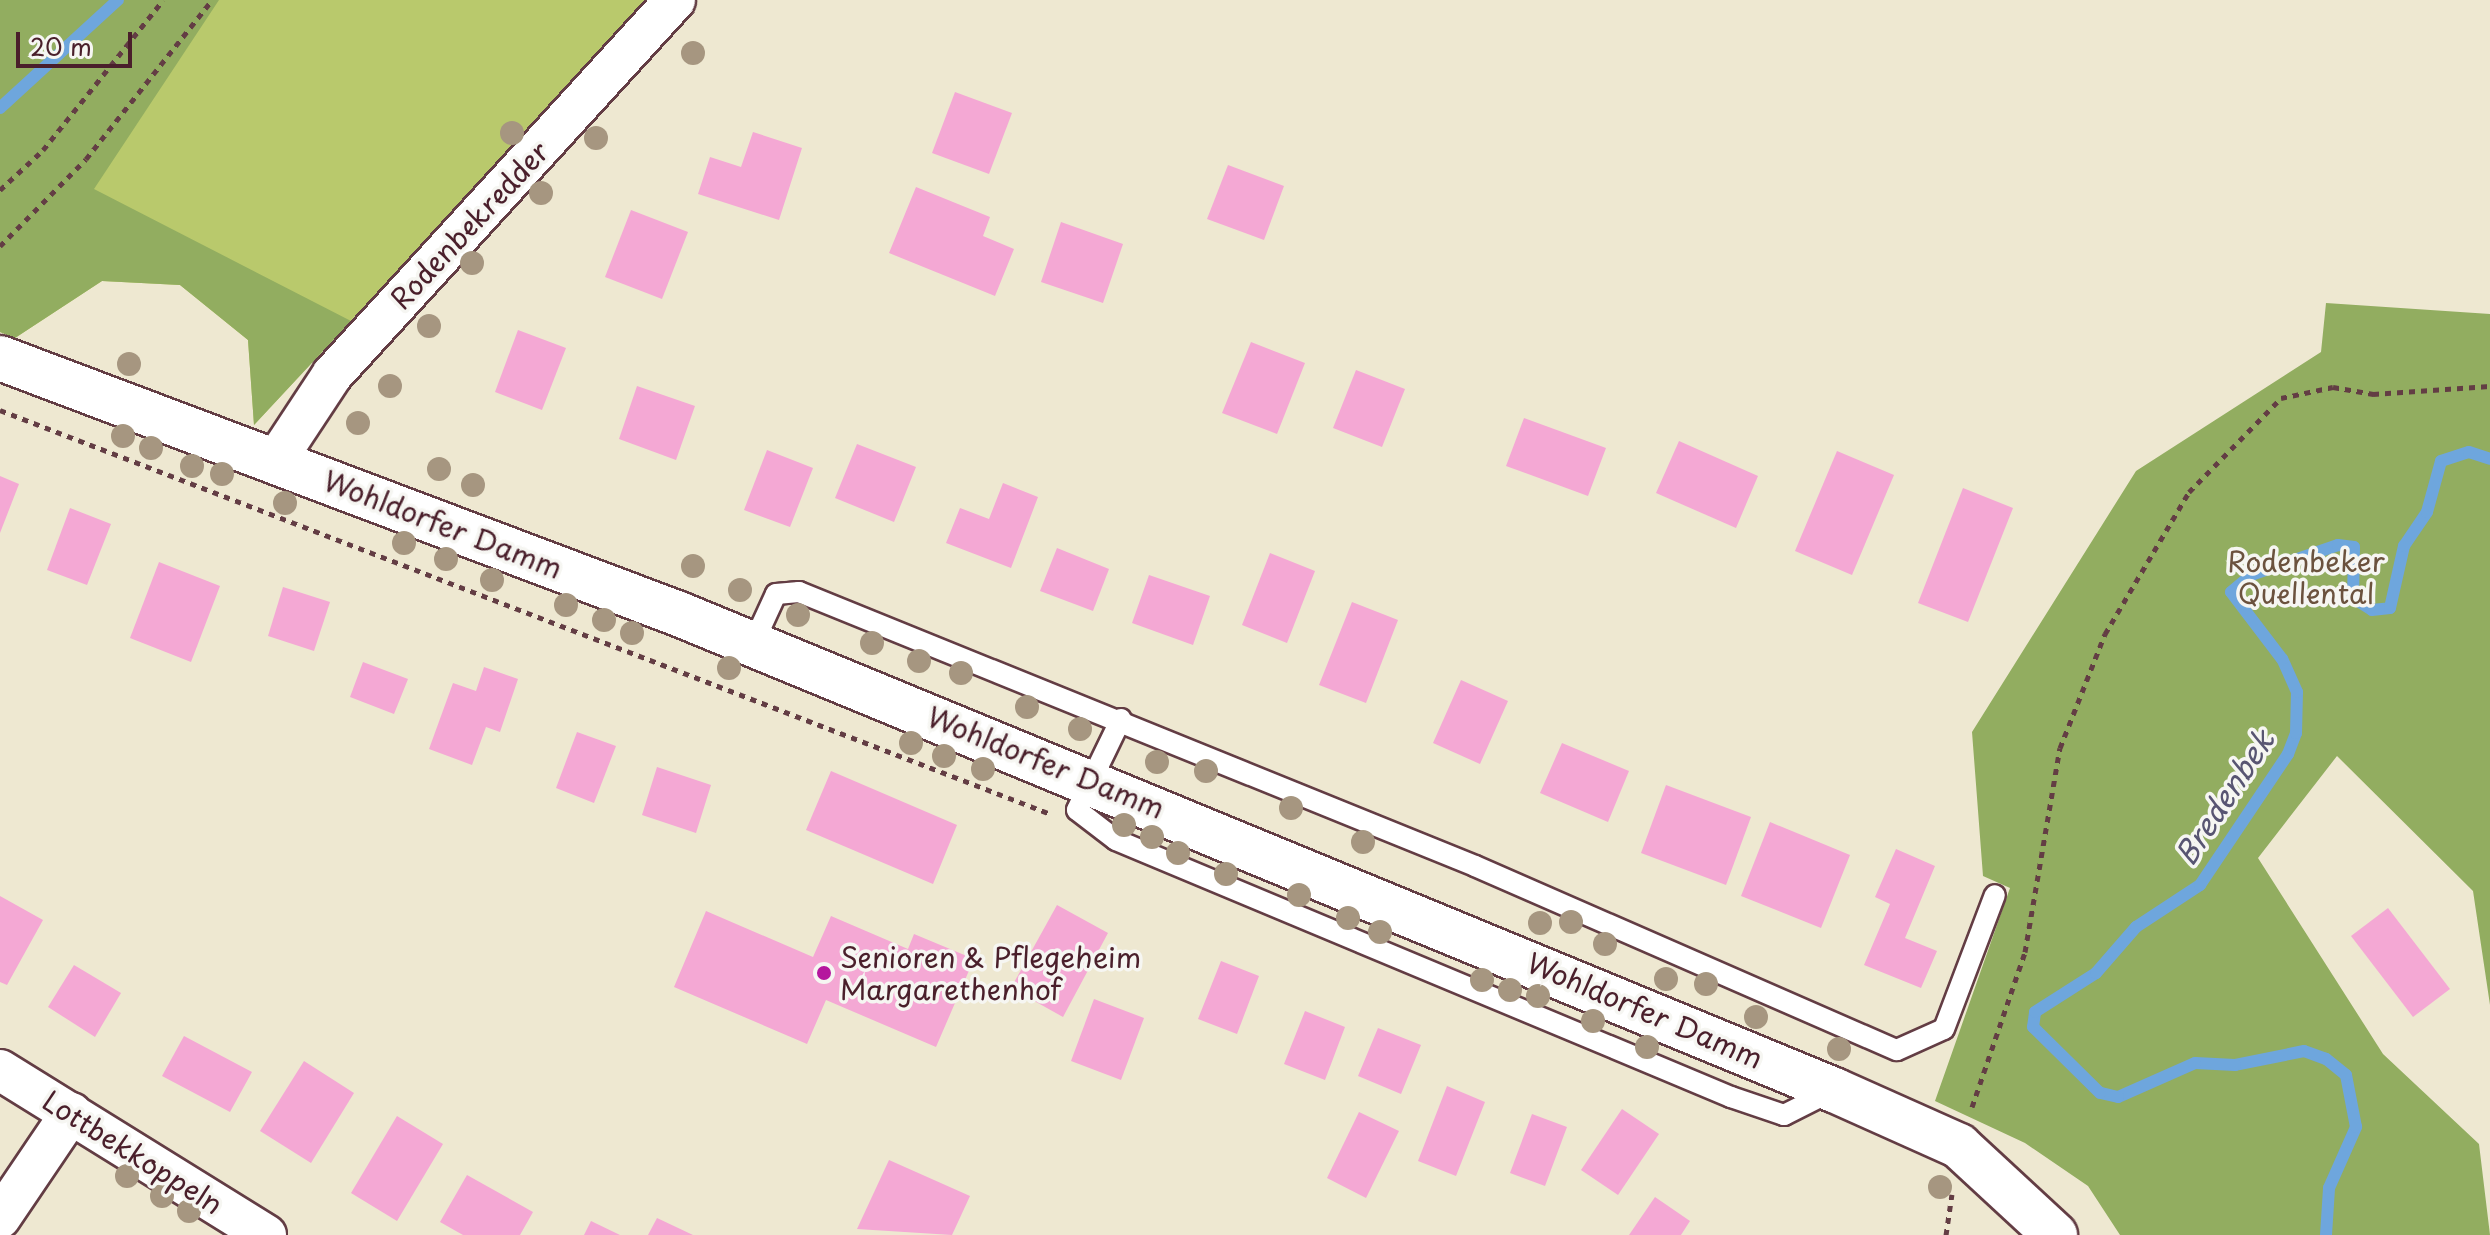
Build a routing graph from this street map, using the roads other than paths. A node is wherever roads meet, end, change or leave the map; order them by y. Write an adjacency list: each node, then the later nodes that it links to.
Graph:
1 (675, 0): 3 (street, Rodenbekredder)
2 (0, 358): 3 (street, Wohldorfer Damm)
3 (276, 460): 4 (street, Wohldorfer Damm)
4 (753, 644): 5 (lane); 6 (street, Wohldorfer Damm)
5 (1121, 719): 6 (lane); 7 (lane)
6 (1085, 795): 12 (street, Wohldorfer Damm)
7 (1995, 895)
8 (0, 1070): 9 (street, Lottbekkoppeln)
9 (71, 1113): 10 (street); 11 (street, Lottbekkoppeln)
10 (0, 1218)
11 (266, 1235)
12 (2055, 1235)

